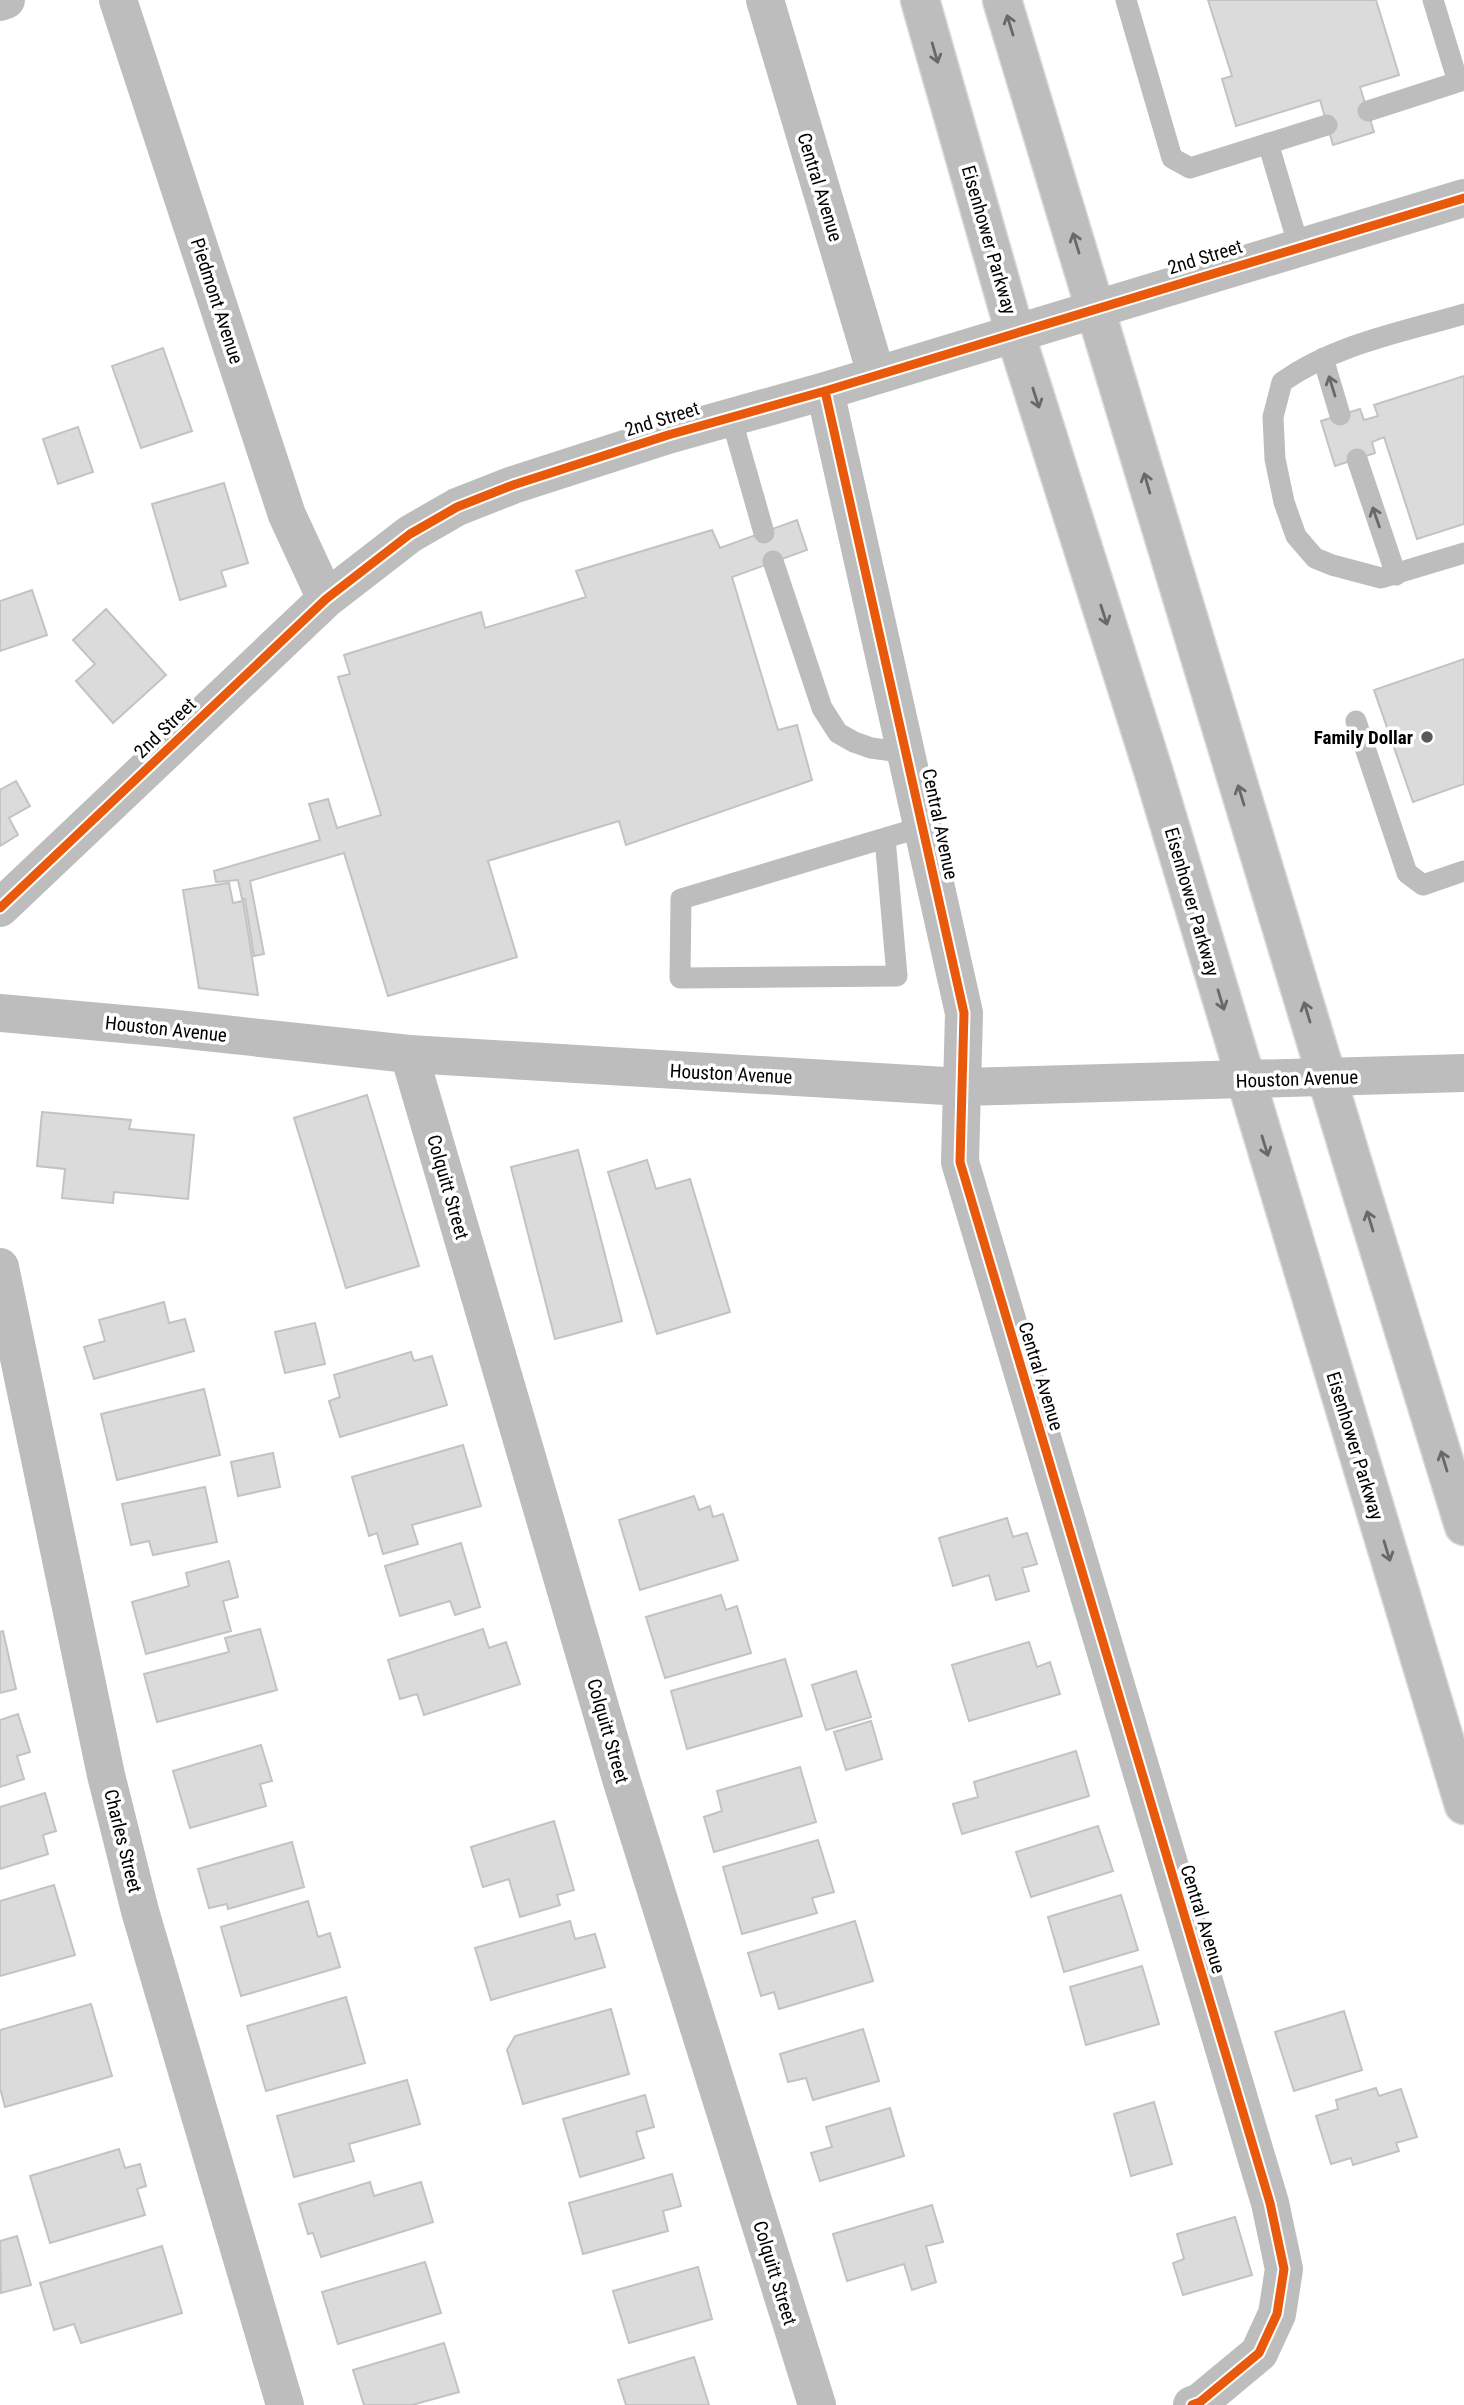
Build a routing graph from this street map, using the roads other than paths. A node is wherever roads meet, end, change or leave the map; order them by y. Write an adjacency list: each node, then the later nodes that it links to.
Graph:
1 (6, 0): 8 (street)
2 (118, 0): 28 (street, Piedmont Avenue)
3 (765, 0): 19 (street, Central Avenue)
4 (920, 0): 17 (street, Eisenhower Parkway, one-way to 17)
5 (1002, 0): 15 (street, one-way to 5)
6 (1126, 0): 12 (lane)
7 (1433, 0): 9 (lane)
8 (0, 2)
9 (1461, 81): 10 (lane)
10 (1368, 111)
11 (1327, 125): 12 (lane)
12 (1268, 144): 14 (lane)
13 (1464, 198): 14 (street, 2nd Street)
14 (1299, 247): 15 (street, 2nd Street)
15 (1096, 308): 17 (street, 2nd Street); 38 (street, one-way to 15)
16 (1464, 314): 18 (lane)
17 (1015, 333): 19 (street, 2nd Street); 39 (street, Eisenhower Parkway, one-way to 39)
18 (1323, 358): 21 (lane, one-way to 18); 27 (lane)
19 (876, 374): 20 (street, 2nd Street)
20 (825, 391): 22 (street, 2nd Street); 30 (street, Central Avenue)
21 (1340, 415)
22 (731, 417): 24 (lane); 28 (street, 2nd Street)
23 (1357, 459): 27 (lane, one-way to 23)
24 (764, 533)
25 (1464, 553): 27 (lane)
26 (773, 561): 30 (lane)
27 (1396, 575)
28 (326, 599): 34 (street, 2nd Street)
29 (1356, 721): 33 (lane)
30 (908, 753): 31 (street, Central Avenue)
31 (922, 827): 32 (lane); 40 (street, Central Avenue)
32 (885, 838): 32 (lane)
33 (1464, 871)
34 (0, 908)
35 (0, 1013): 36 (street, Houston Avenue)
36 (409, 1054): 40 (street, Houston Avenue); 45 (street, Colquitt Street)
37 (1464, 1073): 38 (street, Houston Avenue)
38 (1326, 1078): 39 (street, Houston Avenue); 42 (street, one-way to 38)
39 (1245, 1081): 40 (street, Houston Avenue); 43 (street, Eisenhower Parkway, one-way to 43)
40 (962, 1087): 46 (street, Central Avenue)
41 (0, 1267): 44 (street, Charles Street)
42 (1464, 1526)
43 (1464, 1805)
44 (285, 2405)
45 (817, 2405)
46 (1192, 2405)

